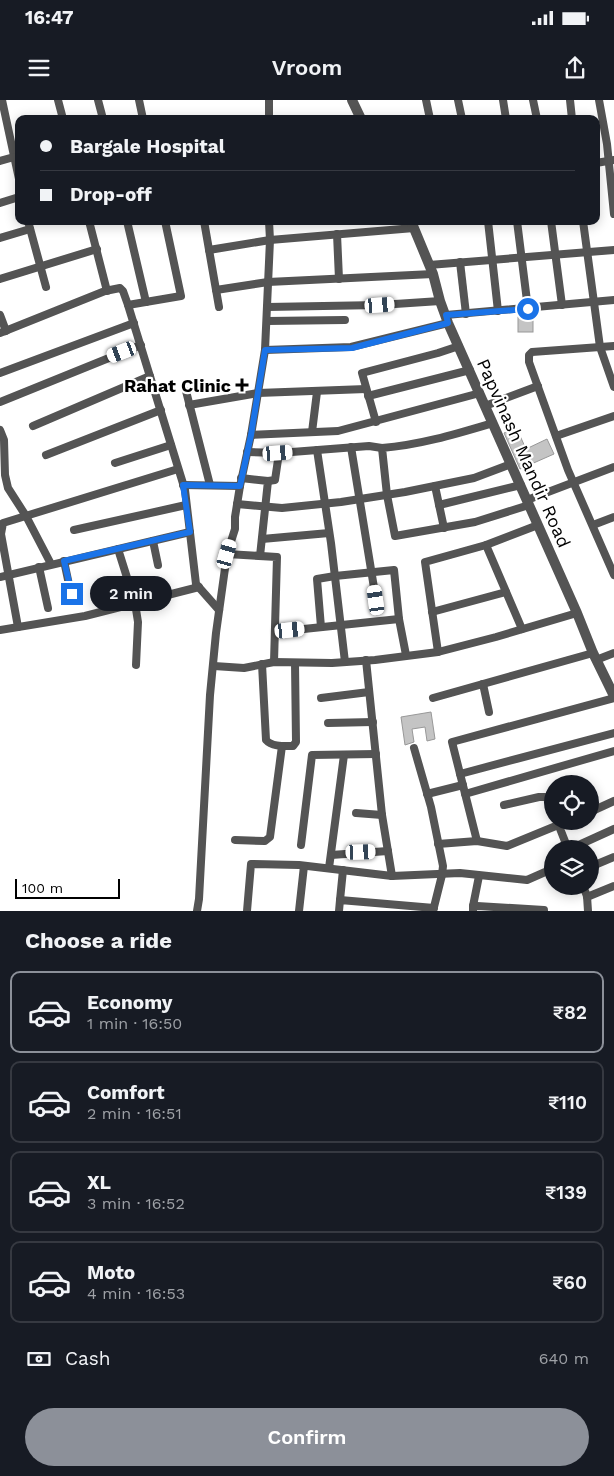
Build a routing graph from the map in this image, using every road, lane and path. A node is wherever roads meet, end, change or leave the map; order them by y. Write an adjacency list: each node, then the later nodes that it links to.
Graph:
1 (2, 100): 23 (street)
2 (58, 100): 13 (street)
3 (98, 100): 14 (street)
4 (139, 100): 15 (street)
5 (269, 100): 16 (street)
6 (352, 100): 17 (street)
7 (426, 100): 18 (street)
8 (458, 100): 19 (street)
9 (503, 100): 20 (street)
10 (533, 100): 21 (street)
11 (570, 100): 22 (street)
12 (599, 100): 26 (street)
13 (62, 115)
14 (102, 115)
15 (142, 115)
16 (269, 115)
17 (359, 115)
18 (429, 115)
19 (461, 115)
20 (505, 115)
21 (536, 115)
22 (572, 115)
23 (3, 124): 24 (street)
24 (15, 151): 25 (street)
25 (0, 161)
26 (611, 161): 29 (street)
27 (15, 198): 28 (street)
28 (0, 203)
29 (614, 214)
30 (29, 225): 43 (street); 53 (street)
31 (90, 225): 45 (street)
32 (128, 225): 63 (street)
33 (166, 225): 63 (street)
34 (206, 225): 46 (street)
35 (269, 225): 44 (street)
36 (404, 225): 42 (street)
37 (412, 225): 54 (street, Papvinash Mandir Road)
38 (488, 225): 51 (street)
39 (518, 225): 50 (street)
40 (552, 225): 49 (street)
41 (584, 225): 48 (street)
42 (337, 234): 44 (street); 56 (street)
43 (0, 238)
44 (270, 240): 46 (street); 57 (street)
45 (97, 249): 53 (street); 60 (street)
46 (209, 250): 59 (street)
47 (614, 250): 48 (street)
48 (587, 252): 49 (street); 64 (street)
49 (555, 253): 50 (street); 66 (street)
50 (522, 256): 51 (street); 69 (street)
51 (491, 259): 52 (street); 70 (street)
52 (460, 262): 54 (street); 71 (street)
53 (40, 267): 55 (street); 58 (street)
54 (431, 269): 56 (street); 62 (street, Papvinash Mandir Road)
55 (0, 279)
56 (339, 279): 57 (street)
57 (268, 282): 59 (street); 68 (street)
58 (46, 287)
59 (216, 290): 67 (street)
60 (107, 291): 65 (street); 77 (street)
61 (614, 300): 64 (street)
62 (440, 301): 68 (street); 73 (street, Papvinash Mandir Road)
63 (146, 302): 65 (street)
64 (594, 302): 66 (street); 81 (street)
65 (128, 305): 76 (street)
66 (562, 305): 69 (street)
67 (219, 307)
68 (267, 307): 75 (street)
69 (528, 309): 70 (street)
70 (498, 311): 71 (street)
71 (466, 314): 73 (street)
72 (0, 315): 77 (street)
73 (447, 319): 79 (street, Papvinash Mandir Road); 82 (street)
74 (344, 320): 75 (street)
75 (267, 321): 82 (street)
76 (134, 323): 78 (street); 84 (street)
77 (3, 332)
78 (140, 345): 85 (street); 93 (street)
79 (459, 346): 83 (street, Papvinash Mandir Road); 91 (street)
80 (614, 346): 81 (street)
81 (600, 347): 86 (street); 87 (street)
82 (265, 350): 90 (street)
83 (470, 370): 91 (street); 92 (street, Papvinash Mandir Road)
84 (0, 373)
85 (150, 376): 96 (street); 100 (street)
86 (538, 386): 95 (street); 104 (street)
87 (614, 386)
88 (186, 391): 94 (street)
89 (317, 392): 90 (street); 91 (street); 102 (street)
90 (258, 393): 94 (street); 103 (street)
91 (367, 393): 98 (street)
92 (480, 393): 95 (street, Papvinash Mandir Road); 98 (street)
93 (0, 402)
94 (190, 405): 121 (street)
95 (485, 406): 99 (street, Papvinash Mandir Road)
96 (161, 410): 105 (street); 112 (street)
97 (614, 416): 104 (street)
98 (376, 422): 102 (street)
99 (493, 422): 108 (street); 114 (street, Papvinash Mandir Road)
100 (33, 426)
101 (0, 430): 106 (street)
102 (312, 432): 103 (street)
103 (251, 435): 110 (street)
104 (556, 436): 119 (street)
105 (171, 445): 113 (street); 116 (street)
106 (2, 448): 132 (street)
107 (351, 448): 108 (street); 109 (street); 125 (street)
108 (382, 448): 124 (street)
109 (317, 450): 111 (street); 128 (street)
110 (247, 452): 111 (street); 118 (street)
111 (278, 453): 117 (street)
112 (46, 455)
113 (115, 463)
114 (511, 464): 122 (street, Papvinash Mandir Road); 123 (street)
115 (614, 468): 119 (street)
116 (178, 469): 120 (street); 132 (street)
117 (268, 481): 118 (street); 131 (street)
118 (241, 482): 121 (street); 127 (street)
119 (574, 482): 126 (street); 135 (street)
120 (183, 485): 121 (street); 129 (street)
121 (210, 485)
122 (520, 485): 126 (street, Papvinash Mandir Road); 130 (street)
123 (435, 486): 124 (street); 130 (street)
124 (387, 495): 125 (street); 136 (street)
125 (360, 499): 128 (street); 151 (street)
126 (528, 503): 134 (street, Papvinash Mandir Road); 136 (street)
127 (237, 504): 131 (street); 145 (street)
128 (324, 504): 131 (street); 139 (street)
129 (186, 505): 137 (street); 138 (street)
130 (439, 505): 136 (street)
131 (265, 506): 141 (street)
132 (26, 516): 140 (street); 148 (street)
133 (614, 517): 135 (street)
134 (538, 525): 143 (street); 164 (street, Papvinash Mandir Road)
135 (593, 525): 152 (street)
136 (444, 528)
137 (74, 530)
138 (190, 532): 142 (street); 156 (street)
139 (329, 533): 141 (street); 154 (street)
140 (1, 534): 153 (street)
141 (262, 539): 146 (street)
142 (153, 541): 144 (street); 149 (street)
143 (486, 545): 157 (street); 163 (street)
144 (118, 549): 147 (street); 160 (street)
145 (227, 554): 146 (street); 162 (street)
146 (260, 556): 171 (street)
147 (64, 561): 148 (street); 158 (street)
148 (51, 564): 150 (street)
149 (158, 565)
150 (39, 567): 153 (street); 161 (street)
151 (372, 572): 154 (street); 159 (street); 165 (street)
152 (614, 574)
153 (10, 575): 155 (street); 167 (street)
154 (335, 576): 166 (street); 168 (street)
155 (0, 577)
156 (198, 587): 160 (street); 162 (street)
157 (506, 592): 163 (street); 170 (street)
158 (72, 594)
159 (376, 600)
160 (135, 603): 167 (street); 181 (street)
161 (48, 608)
162 (219, 610): 182 (street)
163 (432, 612): 172 (street)
164 (577, 613): 170 (street); 175 (street, Papvinash Mandir Road)
165 (399, 619): 166 (street); 174 (street)
166 (341, 625): 168 (street); 179 (street)
167 (18, 627): 169 (street)
168 (321, 627): 171 (street)
169 (0, 630)
170 (522, 630): 172 (street)
171 (275, 632): 177 (street)
172 (438, 652): 174 (street)
173 (614, 653): 175 (street)
174 (406, 656): 176 (street)
175 (595, 657): 183 (street); 185 (street, Papvinash Mandir Road)
176 (366, 660): 179 (street); 184 (street)
177 (274, 662): 178 (street); 180 (street)
178 (295, 662): 179 (street); 192 (street)
179 (345, 662)
180 (262, 664): 182 (street); 192 (street)
181 (136, 665)
182 (214, 666): 230 (street)
183 (483, 684): 187 (street); 188 (street)
184 (370, 692): 186 (street); 189 (street)
185 (614, 697): 197 (street)
186 (321, 698)
187 (433, 698)
188 (489, 712)
189 (372, 722): 190 (street); 195 (street)
190 (328, 723)
191 (614, 733): 197 (street)
192 (282, 746): 209 (street)
193 (414, 748): 199 (street)
194 (614, 751): 200 (street)
195 (376, 754): 196 (street); 206 (street)
196 (344, 755): 213 (street); 215 (street)
197 (460, 774): 198 (street)
198 (463, 785): 199 (street); 200 (street)
199 (427, 794): 212 (street)
200 (465, 794): 211 (street)
201 (544, 797): 203 (street)
202 (614, 802): 204 (street)
203 (504, 806)
204 (599, 808)
205 (356, 813): 206 (street)
206 (382, 815): 214 (street)
207 (544, 829): 211 (street)
208 (614, 830): 210 (street)
209 (235, 840)
210 (590, 840)
211 (477, 841): 212 (street)
212 (438, 844): 222 (street)
213 (301, 845)
214 (388, 851): 215 (street); 223 (street)
215 (331, 854): 219 (street)
216 (614, 857): 217 (street)
217 (599, 864)
218 (304, 866): 219 (street); 231 (street); 232 (street)
219 (329, 868): 220 (street)
220 (343, 870): 223 (street); 227 (street)
221 (544, 873): 224 (street)
222 (442, 875): 223 (street); 224 (street); 229 (street)
223 (392, 876)
224 (479, 876): 228 (street)
225 (614, 886): 226 (street)
226 (587, 897): 235 (street)
227 (340, 900): 229 (street); 233 (street)
228 (473, 908): 234 (street)
229 (434, 909)
230 (197, 911)
231 (247, 911)
232 (299, 911)
233 (339, 911)
234 (544, 911)
235 (588, 911)

